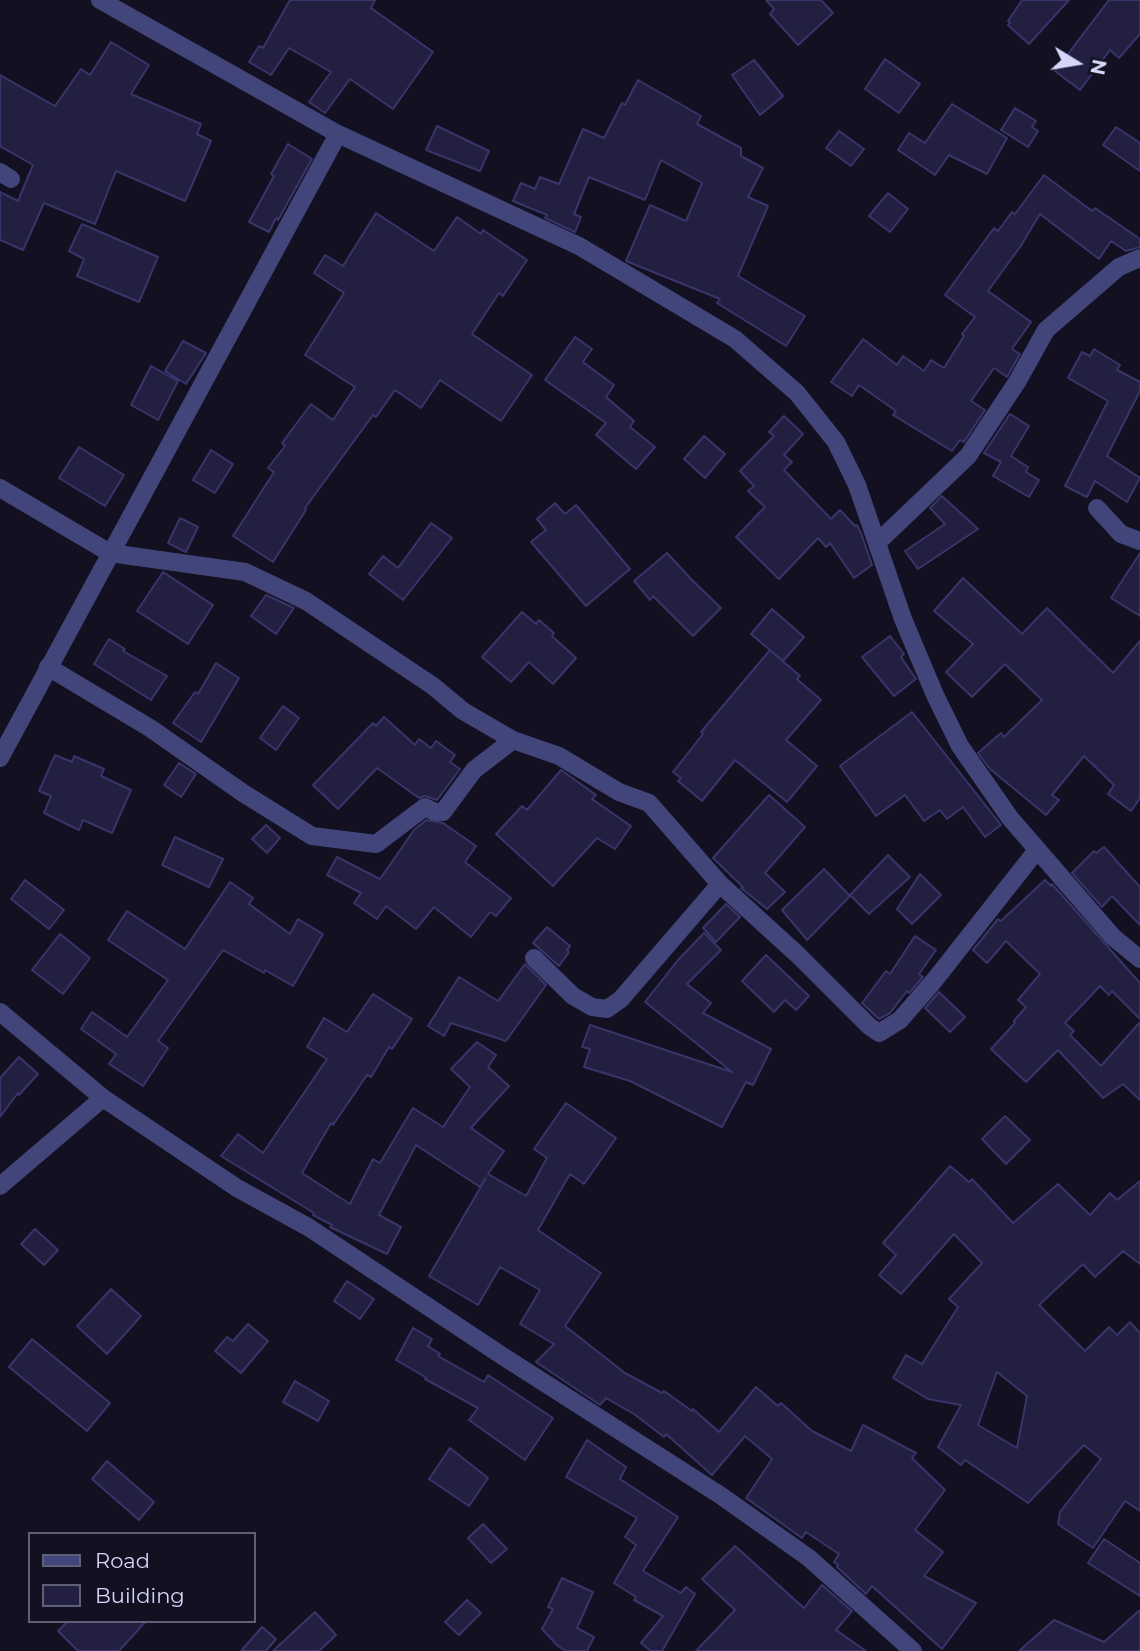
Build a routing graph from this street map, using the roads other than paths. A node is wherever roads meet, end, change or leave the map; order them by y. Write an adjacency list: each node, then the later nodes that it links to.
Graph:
1 (100, 0): 2 (street)
2 (338, 134): 7 (street); 8 (street)
3 (1140, 258): 7 (street)
4 (0, 488): 8 (street)
5 (1097, 508): 6 (street)
6 (1140, 541)
7 (878, 542): 13 (street)
8 (110, 553): 9 (street); 11 (street)
9 (48, 667): 10 (street); 11 (street)
10 (8, 726): 12 (street)
11 (513, 740): 14 (street)
12 (0, 758)
13 (1037, 850): 14 (street); 16 (street)
14 (720, 884): 15 (street)
15 (534, 958)
16 (1140, 959)
17 (0, 1012): 18 (street)
18 (103, 1098): 19 (street); 20 (street)
19 (0, 1186)
20 (913, 1651)

